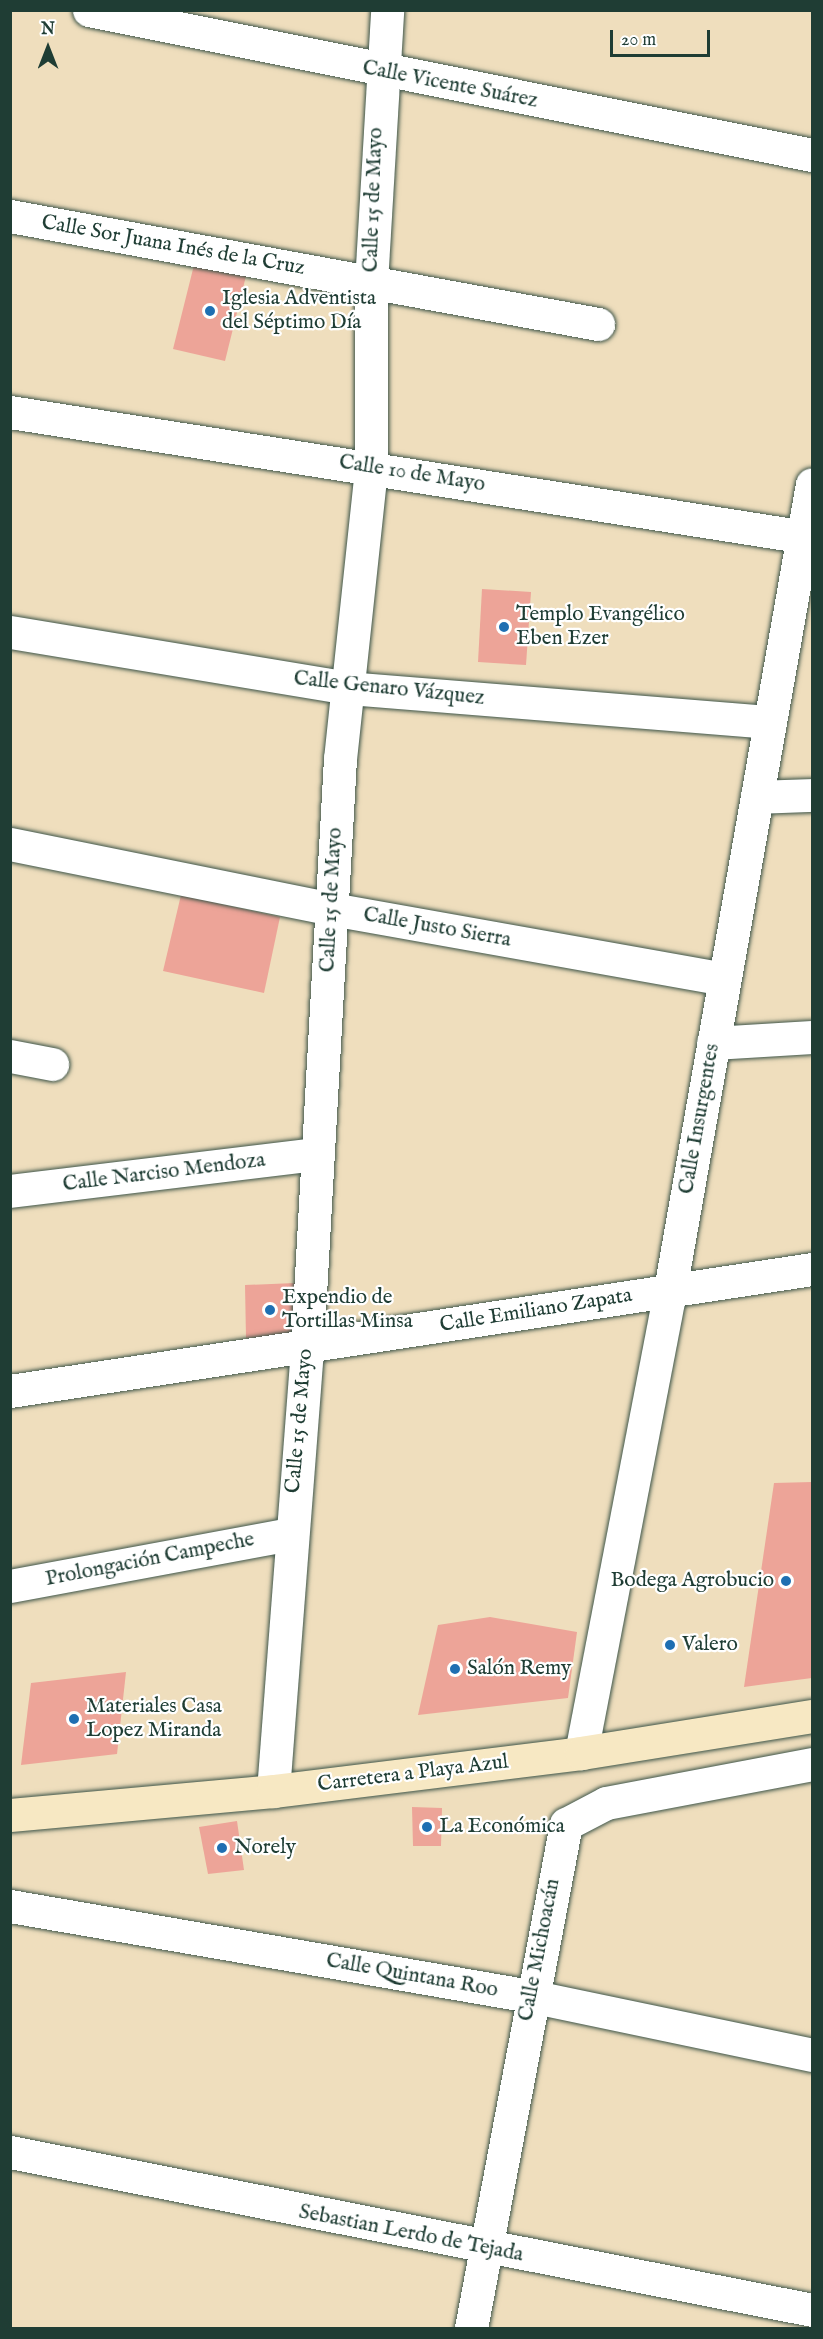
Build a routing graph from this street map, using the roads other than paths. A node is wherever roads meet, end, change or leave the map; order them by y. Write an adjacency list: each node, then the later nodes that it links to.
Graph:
1 (89, 10): 3 (street, Calle Vicente Suárez)
2 (387, 10): 3 (street, Calle 15 de Mayo)
3 (380, 72): 4 (street, Calle Vicente Suárez); 6 (street, Calle 15 de Mayo)
4 (813, 155)
5 (10, 216): 6 (street, Calle Sor Juana Inés de la Cruz)
6 (371, 283): 7 (street, Calle Sor Juana Inés de la Cruz); 9 (street, Calle 15 de Mayo)
7 (598, 324)
8 (10, 412): 9 (street, Calle 10 de Mayo)
9 (371, 467): 11 (street, Calle 10 de Mayo); 13 (street, Calle 15 de Mayo)
10 (813, 484): 11 (street, Calle Insurgentes)
11 (807, 537): 14 (street, Calle Insurgentes)
12 (10, 633): 13 (street, Calle Genaro Vázquez)
13 (347, 688): 14 (street, Calle Genaro Vázquez); 18 (street, Calle 15 de Mayo)
14 (770, 722): 16 (street, Calle Insurgentes)
15 (813, 795): 16 (street)
16 (757, 797): 19 (street, Calle Insurgentes)
17 (10, 844): 18 (street, Calle Justo Sierra)
18 (331, 909): 19 (street, Calle Justo Sierra); 24 (street, Calle 15 de Mayo)
19 (724, 979): 21 (street, Calle Insurgentes)
20 (813, 1037): 21 (street)
21 (713, 1043): 27 (street, Calle Insurgentes)
22 (10, 1056): 23 (street)
23 (52, 1064)
24 (317, 1154): 25 (street, Calle Narciso Mendoza); 28 (street, Calle 15 de Mayo)
25 (10, 1191)
26 (813, 1269): 27 (street, Calle Emiliano Zapata)
27 (670, 1290): 28 (street, Calle Emiliano Zapata); 33 (street, Calle Insurgentes)
28 (307, 1347): 29 (street, Calle Emiliano Zapata); 30 (street, Calle 15 de Mayo)
29 (10, 1391)
30 (290, 1534): 31 (street, Prolongación Campeche); 35 (street, Calle 15 de Mayo)
31 (10, 1586)
32 (813, 1716): 33 (main road, Carretera a Playa Azul)
33 (581, 1753): 35 (main road, Carretera a Playa Azul)
34 (813, 1764): 38 (street, Calle Michoacán)
35 (273, 1791): 36 (main road, Carretera a Playa Azul)
36 (10, 1815)
37 (10, 1906): 38 (street, Calle Quintana Roo)
38 (530, 1996): 39 (street, Calle Quintana Roo); 41 (street, Calle Michoacán)
39 (813, 2055)
40 (10, 2152): 41 (street, Sebastian Lerdo de Tejada)
41 (485, 2249): 42 (street, Sebastian Lerdo de Tejada); 43 (street, Calle Michoacán)
42 (813, 2310)
43 (471, 2328)

